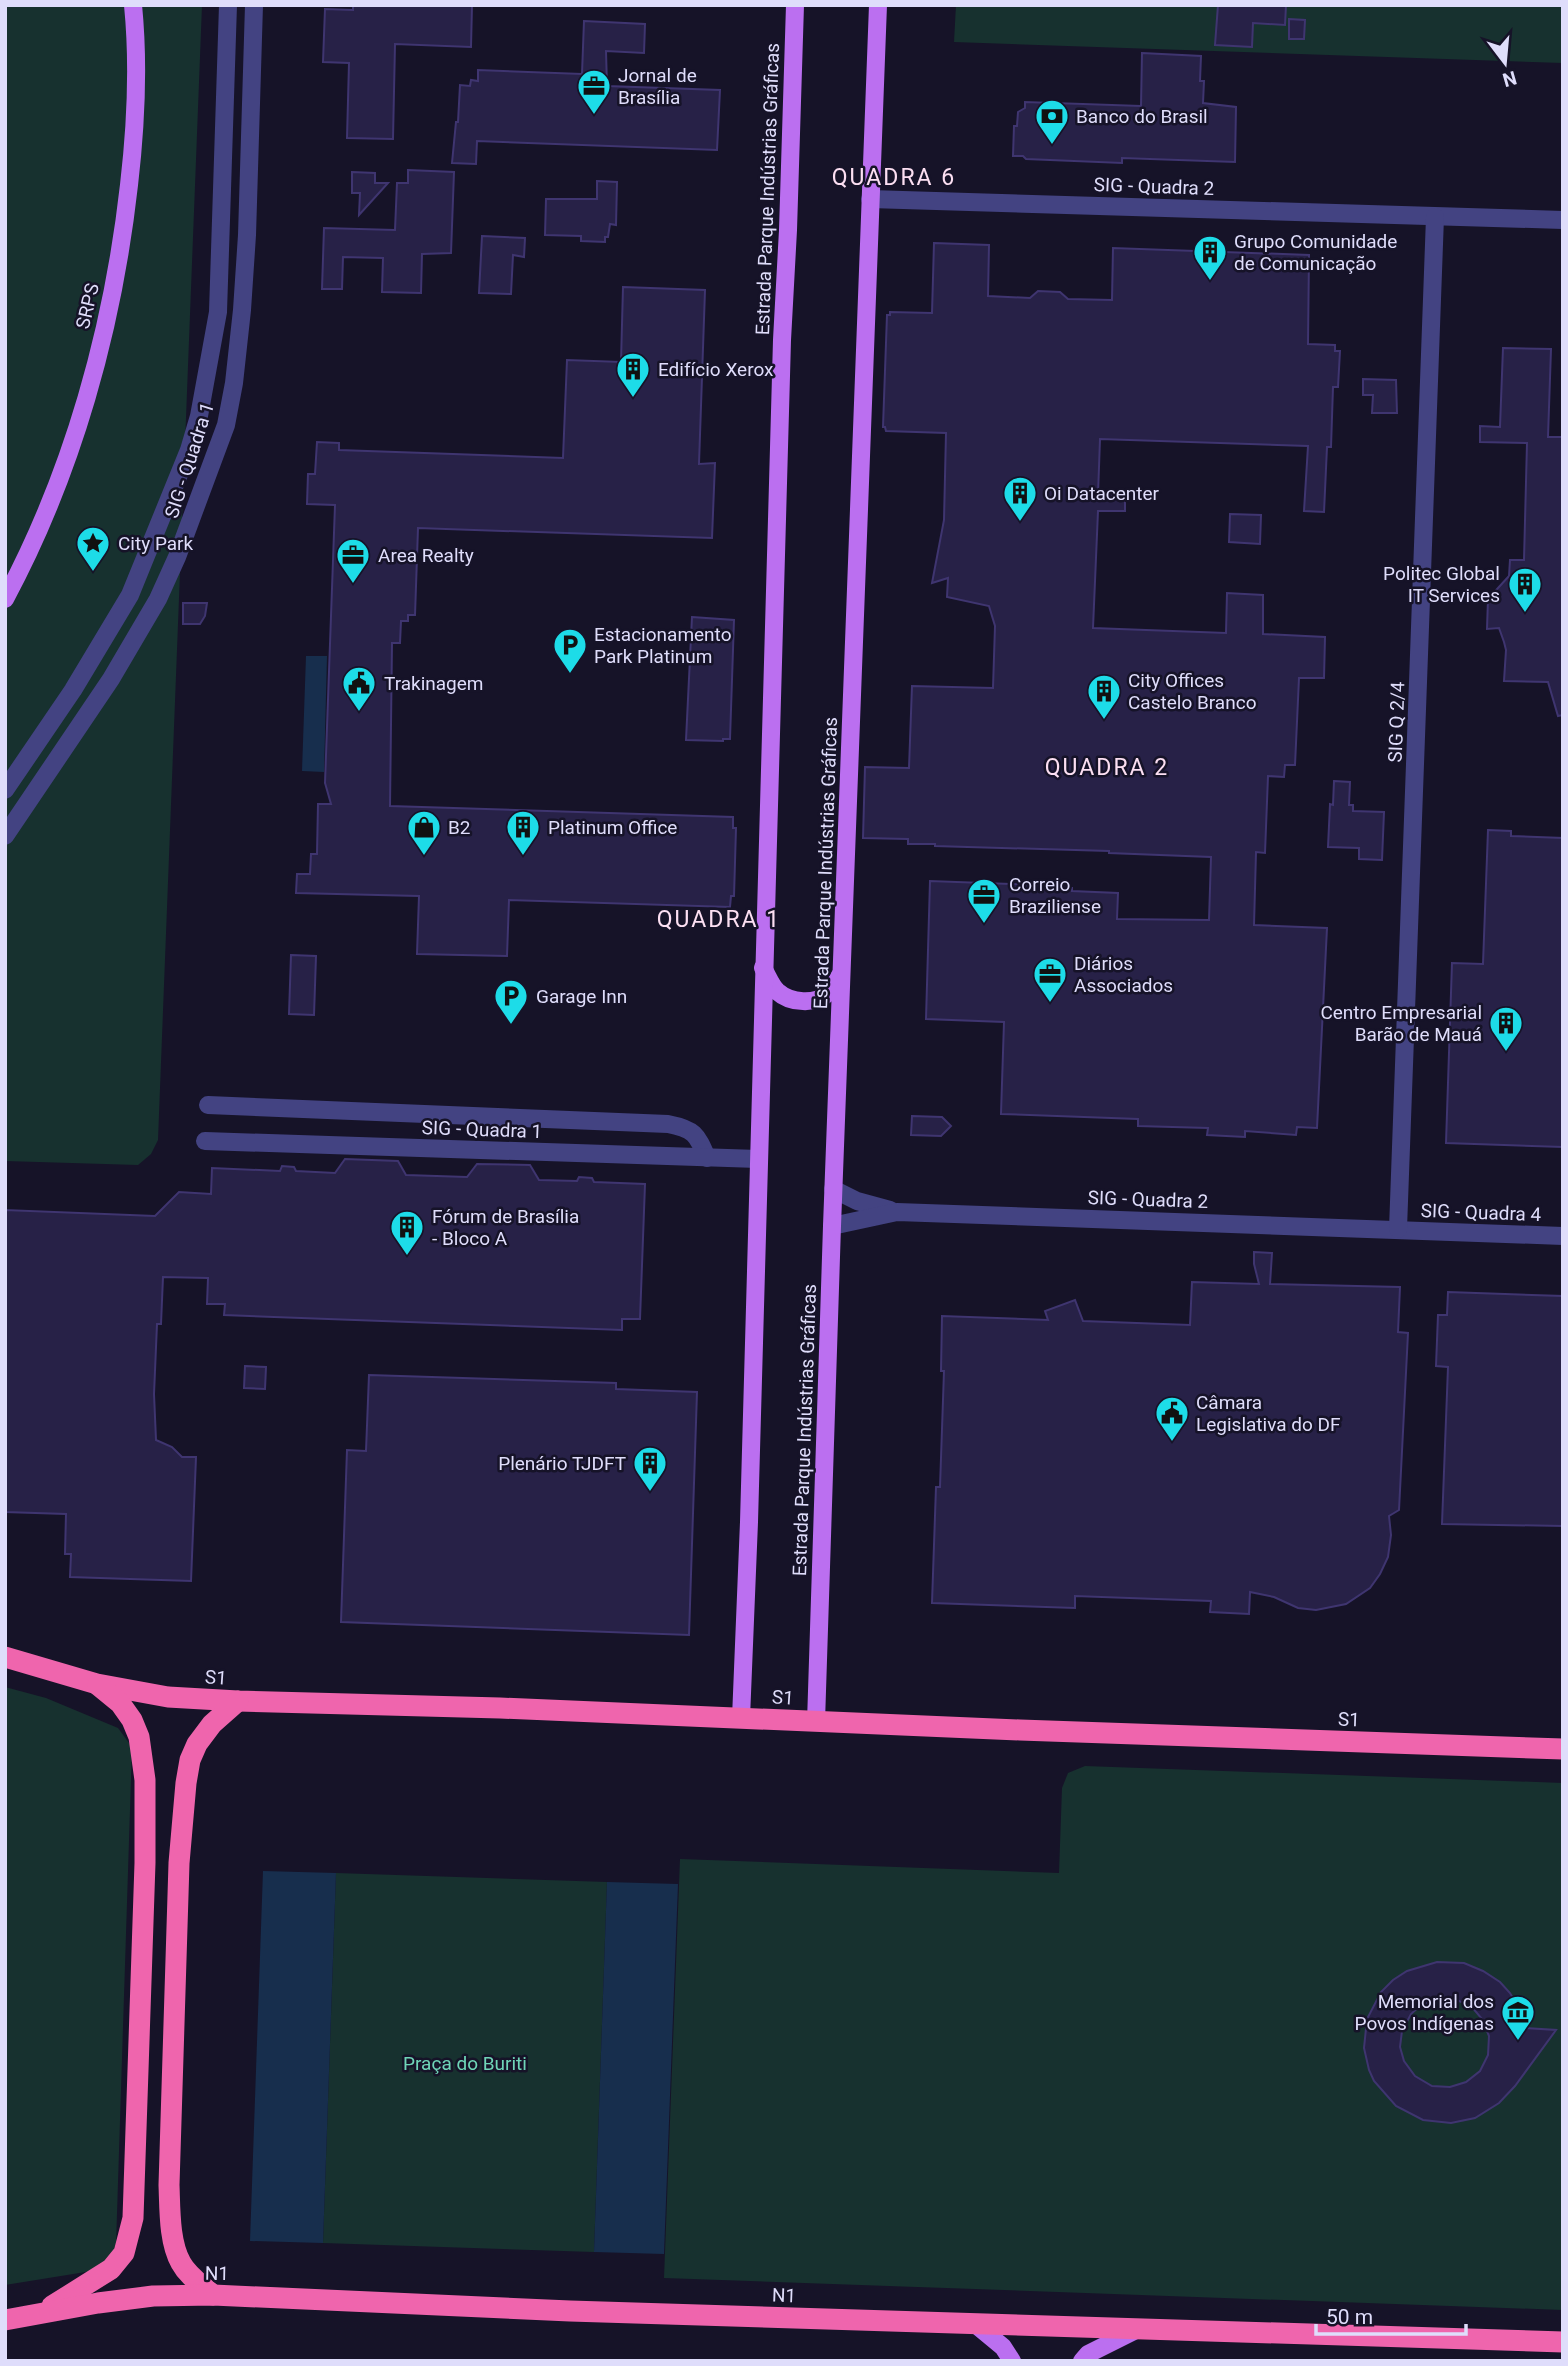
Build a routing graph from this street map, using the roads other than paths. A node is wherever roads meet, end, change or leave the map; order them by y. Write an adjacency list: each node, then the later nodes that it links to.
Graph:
1 (133, 5): 9 (main road, SRPS)
2 (228, 5): 10 (street, SIG - Quadra 1)
3 (254, 5): 11 (street, SIG - Quadra 1)
4 (795, 5): 12 (main road, Estrada Parque Indústrias Gráficas)
5 (878, 5): 6 (main road, Estrada Parque Indústrias Gráficas)
6 (870, 199): 7 (street, SIG - Quadra 2); 13 (main road, Estrada Parque Indústrias Gráficas)
7 (1436, 217): 8 (street); 21 (street, SIG Q 2/4)
8 (1563, 220)
9 (5, 599)
10 (5, 790)
11 (5, 836)
12 (763, 968): 13 (main road); 17 (main road, Estrada Parque Indústrias Gráficas)
13 (842, 972): 18 (main road, Estrada Parque Indústrias Gráficas)
14 (208, 1105): 16 (street)
15 (205, 1140): 16 (street, SIG - Quadra 1)
16 (707, 1158): 17 (street, SIG - Quadra 1)
17 (758, 1159): 26 (main road, Estrada Parque Indústrias Gráficas)
18 (833, 1189): 19 (street, SIG - Quadra 2); 20 (main road, Estrada Parque Indústrias Gráficas)
19 (897, 1212): 20 (street, SIG - Quadra 2); 21 (street, SIG - Quadra 2)
20 (832, 1226): 27 (main road, Estrada Parque Indústrias Gráficas)
21 (1398, 1229): 22 (street, SIG - Quadra 4)
22 (1563, 1236)
23 (5, 1657): 24 (highway, S1)
24 (97, 1684): 25 (highway, S1); 30 (highway)
25 (238, 1701): 26 (highway, S1); 29 (highway)
26 (741, 1717): 27 (highway, S1)
27 (816, 1722): 28 (highway, S1)
28 (1563, 1749)
29 (213, 2295): 30 (highway, N1); 32 (highway, N1)
30 (40, 2313): 31 (highway, N1)
31 (5, 2320)
32 (974, 2323): 33 (highway, N1); 35 (main road)
33 (1136, 2330): 34 (highway, N1); 36 (main road)
34 (1563, 2342)
35 (1012, 2361)
36 (1082, 2361)

